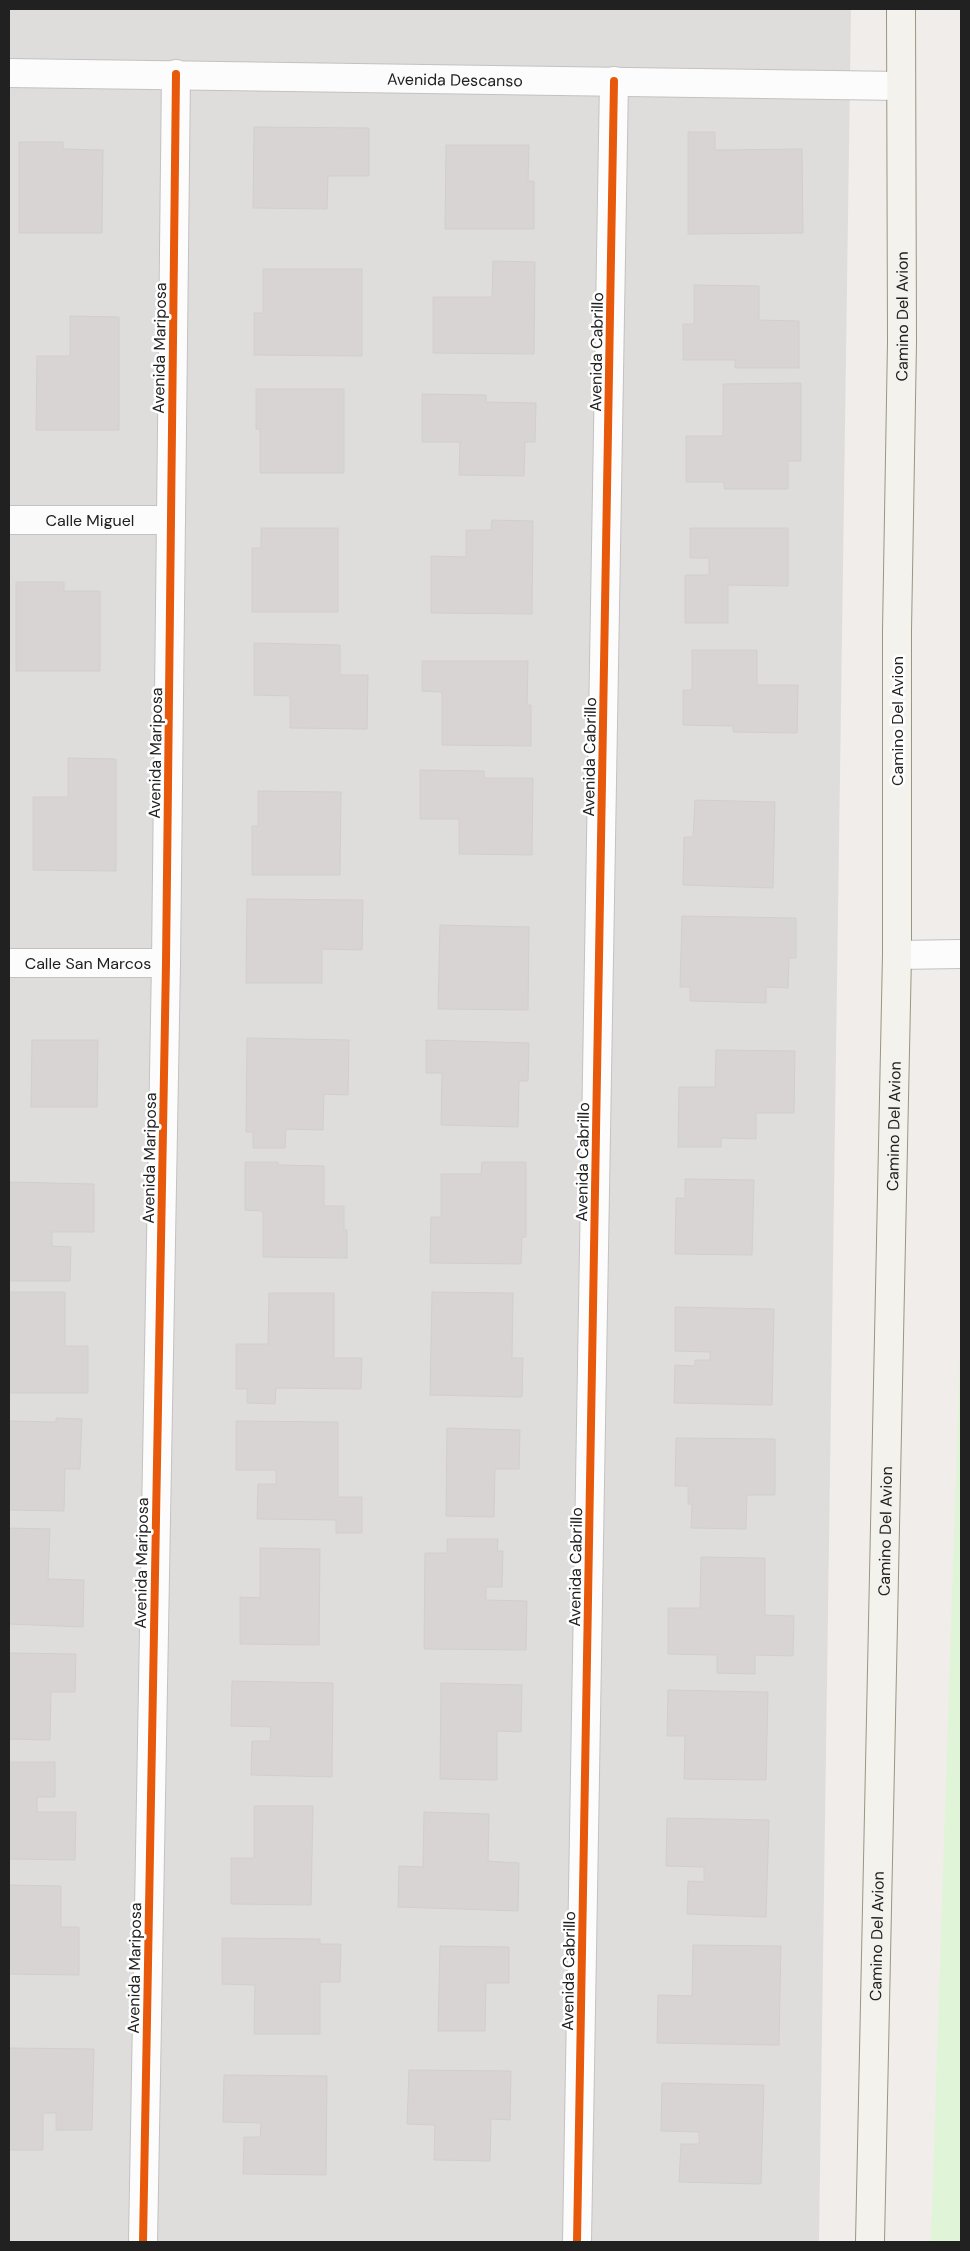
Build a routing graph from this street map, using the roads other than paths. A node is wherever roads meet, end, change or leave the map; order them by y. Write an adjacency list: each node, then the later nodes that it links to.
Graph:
1 (901, 9): 5 (main road, Camino Del Avion)
2 (9, 73): 3 (street, Avenida Descanso)
3 (176, 74): 4 (street, Avenida Descanso); 7 (street, Avenida Mariposa)
4 (614, 81): 5 (street, Avenida Descanso); 13 (street, Avenida Cabrillo)
5 (901, 86): 9 (main road, Camino Del Avion)
6 (9, 520): 7 (street, Calle Miguel)
7 (171, 520): 11 (street, Avenida Mariposa)
8 (961, 954): 9 (street)
9 (897, 955): 14 (main road, Camino Del Avion)
10 (9, 963): 11 (street, Calle San Marcos)
11 (166, 963): 12 (street, Avenida Mariposa)
12 (143, 2242)
13 (577, 2242)
14 (870, 2242)

